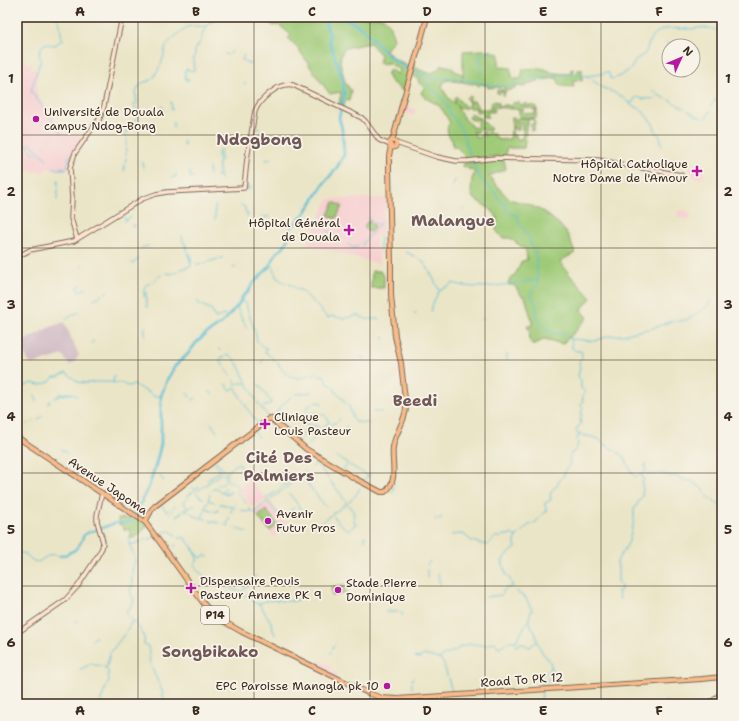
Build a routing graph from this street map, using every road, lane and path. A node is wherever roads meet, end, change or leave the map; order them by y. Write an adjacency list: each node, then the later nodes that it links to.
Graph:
1 (122, 17): 5 (main road)
2 (427, 17): 3 (main road)
3 (392, 144): 4 (main road); 5 (main road); 9 (main road)
4 (681, 175)
5 (77, 239): 6 (main road)
6 (17, 257)
7 (17, 437): 8 (main road, Avenue Japoma / P14)
8 (102, 493): 9 (main road, Avenue Japoma / P14); 10 (main road)
9 (146, 522): 11 (main road, Avenue Japoma / P14)
10 (17, 633)
11 (328, 674): 12 (main road, Road To PK 12 / P14)
12 (722, 676)
13 (722, 692): 14 (main road)
14 (707, 704)

